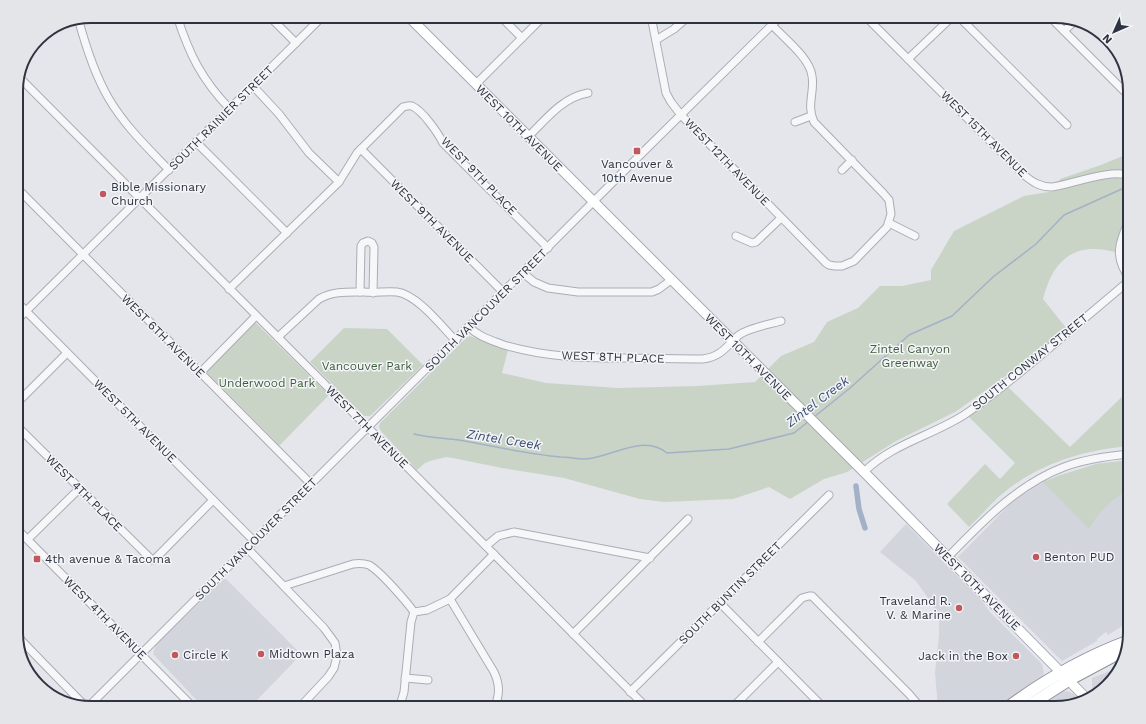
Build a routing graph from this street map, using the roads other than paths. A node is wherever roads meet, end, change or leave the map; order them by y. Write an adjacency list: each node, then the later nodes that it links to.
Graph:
1 (179, 23): 26 (street)
2 (276, 23): 19 (street)
3 (316, 23): 19 (street, SOUTH RAINIER STREET)
4 (415, 23): 22 (main road, WEST 10TH AVENUE)
5 (507, 23): 17 (street)
6 (537, 23): 17 (street)
7 (652, 23): 18 (street, WEST 12TH AVENUE)
8 (681, 23): 18 (street)
9 (872, 23): 20 (street, WEST 15TH AVENUE)
10 (946, 23): 20 (street)
11 (965, 23): 30 (street)
12 (1056, 23): 16 (street)
13 (80, 24): 35 (street)
14 (772, 25): 27 (street, SOUTH VANCOUVER STREET); 28 (street)
15 (1071, 25): 16 (street)
16 (1064, 32): 24 (street)
17 (522, 38): 22 (street)
18 (656, 40): 27 (street, WEST 12TH AVENUE)
19 (296, 43): 23 (street, SOUTH RAINIER STREET)
20 (908, 59): 37 (street, WEST 15TH AVENUE)
21 (24, 82): 40 (street, WEST 7TH AVENUE)
22 (476, 84): 31 (main road, WEST 10TH AVENUE)
23 (253, 86): 26 (street, SOUTH RAINIER STREET); 38 (street)
24 (1123, 90)
25 (588, 93): 31 (street)
26 (230, 109): 32 (street, SOUTH RAINIER STREET)
27 (681, 115): 41 (street, SOUTH VANCOUVER STREET); 42 (street, WEST 12TH AVENUE)
28 (811, 116): 29 (street); 34 (street)
29 (795, 122)
30 (1067, 125)
31 (528, 137): 41 (main road, WEST 10TH AVENUE)
32 (196, 142): 35 (street, SOUTH RAINIER STREET); 44 (street)
33 (360, 149): 38 (street); 48 (street, WEST 9TH PLACE); 57 (street, WEST 9TH AVENUE)
34 (852, 160): 36 (street); 43 (street)
35 (169, 170): 40 (street, SOUTH RAINIER STREET)
36 (842, 170)
37 (1123, 174)
38 (339, 182): 44 (street)
39 (23, 194): 49 (street, WEST 6TH AVENUE)
40 (139, 198): 49 (street, SOUTH RAINIER STREET); 54 (street, WEST 7TH AVENUE)
41 (593, 202): 48 (street, SOUTH VANCOUVER STREET); 52 (main road, WEST 10TH AVENUE)
42 (781, 218): 43 (street, WEST 12TH AVENUE); 46 (street)
43 (889, 223): 47 (street)
44 (287, 233): 54 (street)
45 (1123, 234): 50 (street)
46 (736, 236)
47 (915, 236)
48 (548, 248): 51 (street, SOUTH VANCOUVER STREET)
49 (83, 255): 59 (street, SOUTH RAINIER STREET); 68 (street, WEST 6TH AVENUE)
50 (1123, 268)
51 (523, 273): 52 (street); 57 (street, SOUTH VANCOUVER STREET)
52 (671, 280): 66 (main road, WEST 10TH AVENUE)
53 (1123, 286): 73 (street, SOUTH CONWAY STREET)
54 (230, 290): 61 (street, WEST 7TH AVENUE)
55 (360, 292): 56 (street); 56 (street); 64 (street)
56 (373, 293): 65 (street)
57 (504, 293): 63 (street, SOUTH VANCOUVER STREET)
58 (23, 308): 59 (street, WEST 5TH AVENUE)
59 (26, 311): 60 (street, SOUTH RAINIER STREET); 67 (street, WEST 5TH AVENUE)
60 (23, 314)
61 (256, 316): 64 (street, WEST 7TH AVENUE); 68 (street)
62 (781, 321): 66 (street, WEST 8TH PLACE)
63 (469, 327): 65 (street, SOUTH VANCOUVER STREET); 66 (street, WEST 8TH PLACE)
64 (278, 337): 70 (street, WEST 7TH AVENUE)
65 (456, 341): 70 (street, SOUTH VANCOUVER STREET)
66 (733, 342): 73 (main road, WEST 10TH AVENUE)
67 (68, 353): 69 (street); 77 (street, WEST 5TH AVENUE)
68 (200, 373): 74 (street, WEST 6TH AVENUE)
69 (23, 397)
70 (367, 428): 74 (street, SOUTH VANCOUVER STREET); 82 (street, WEST 7TH AVENUE)
71 (23, 432): 75 (street, WEST 4TH PLACE)
72 (1123, 455): 85 (street)
73 (864, 472): 85 (main road, WEST 10TH AVENUE)
74 (311, 484): 81 (street, SOUTH VANCOUVER STREET)
75 (79, 489): 77 (street, WEST 4TH PLACE); 80 (street)
76 (829, 495): 89 (street, SOUTH BUNTIN STREET)
77 (213, 500): 81 (street, WEST 5TH AVENUE)
78 (688, 519): 86 (street)
79 (23, 534): 80 (street, WEST 4TH AVENUE)
80 (28, 539): 96 (street, WEST 4TH AVENUE)
81 (254, 541): 83 (street, SOUTH VANCOUVER STREET)
82 (486, 546): 84 (street, WEST 7TH AVENUE); 86 (street)
83 (247, 548): 87 (street); 96 (street, SOUTH VANCOUVER STREET)
84 (494, 554): 88 (street); 91 (street, WEST 7TH AVENUE)
85 (948, 557): 98 (main road, WEST 10TH AVENUE)
86 (650, 558): 91 (street)
87 (284, 586): 90 (street); 106 (street)
88 (450, 599): 90 (street); 108 (street)
89 (720, 603): 92 (street); 101 (street, SOUTH BUNTIN STREET)
90 (414, 612): 99 (street)
91 (573, 634): 101 (street, WEST 7TH AVENUE)
92 (758, 642): 97 (street); 112 (street)
93 (24, 643): 103 (street)
94 (1122, 645): 98 (highway)
95 (1121, 652): 98 (highway)
96 (141, 654): 104 (street, SOUTH VANCOUVER STREET); 105 (street, WEST 4TH AVENUE)
97 (778, 662): 110 (street); 111 (street)
98 (1066, 676): 102 (main road, WEST 10TH AVENUE); 113 (highway); 114 (highway)
99 (405, 678): 100 (street); 107 (street)
100 (428, 680)
101 (630, 692): 109 (street, WEST 7TH AVENUE)
102 (1083, 695)
103 (80, 700)
104 (93, 701)
105 (187, 701)
106 (306, 701)
107 (400, 701)
108 (496, 701)
109 (640, 701)
110 (739, 701)
111 (817, 701)
112 (915, 701)
113 (1017, 701)
114 (1034, 701)

